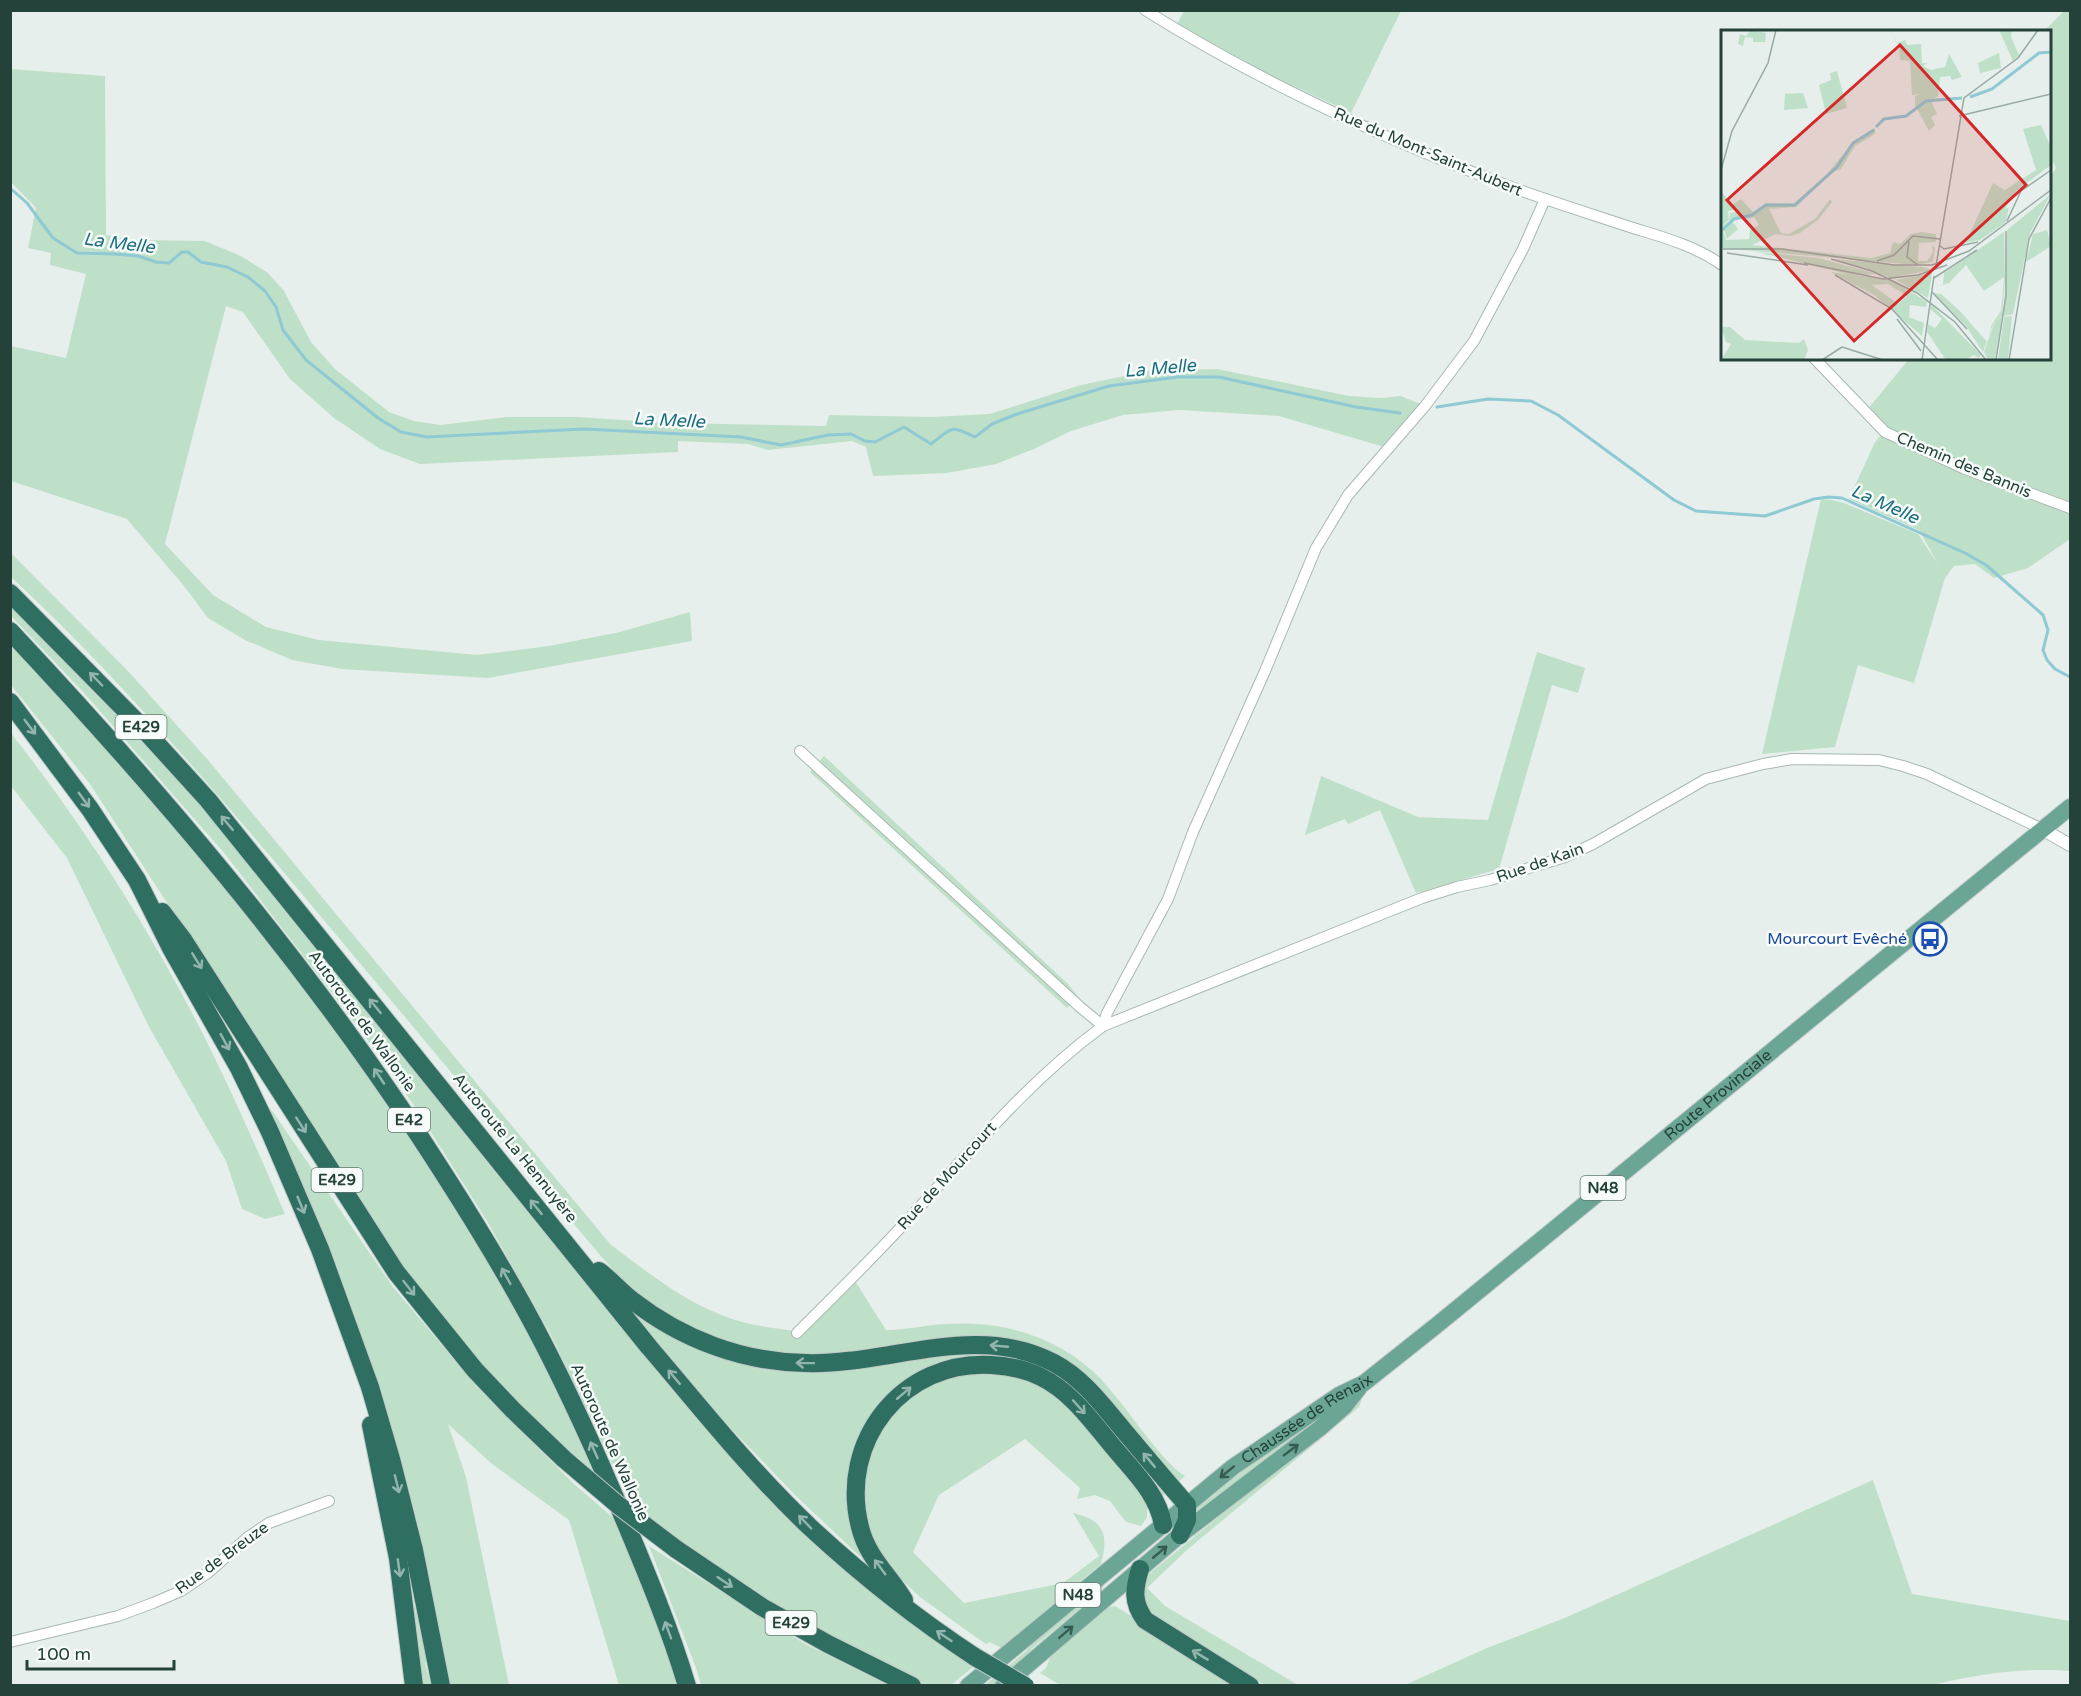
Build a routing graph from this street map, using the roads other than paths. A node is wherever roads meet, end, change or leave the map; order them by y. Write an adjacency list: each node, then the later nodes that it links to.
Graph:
1 (1145, 10): 2 (street, Rue du Mont-Saint-Aubert)
2 (1545, 199): 3 (street, Rue du Mont-Saint-Aubert); 14 (street)
3 (1721, 264)
4 (1817, 360): 5 (street, Chemin des Bannis)
5 (2070, 508)
6 (10, 593): 15 (highway, Autoroute La Hennuyère / E429, one-way to 6)
7 (10, 631): 28 (highway, Autoroute de Wallonie / E42, one-way to 7)
8 (10, 702): 13 (highway, one-way to 13)
9 (800, 751): 14 (street)
10 (2070, 807): 11 (main road, Route Provinciale / N48)
11 (2042, 829): 12 (street); 14 (street, Rue de Kain); 17 (main road, Route Provinciale / N48)
12 (2070, 845)
13 (137, 880): 18 (highway, one-way to 18); 29 (highway, E429, one-way to 29, bridge)
14 (1103, 1026): 16 (street, Rue de Mourcourt)
15 (573, 1252): 20 (highway, one-way to 15); 24 (highway, Autoroute La Hennuyère / E429, one-way to 15)
16 (797, 1333)
17 (1364, 1383): 20 (main road, Chaussée de Renaix / N48, one-way to 20); 22 (main road, Chaussée de Renaix / N48, one-way to 17)
18 (370, 1387): 26 (highway, one-way to 26); 27 (highway, one-way to 27)
19 (329, 1500): 25 (street, Rue de Breuze)
20 (1186, 1505): 21 (main road, Chaussée de Renaix / N48); 22 (highway)
21 (1163, 1525): 24 (highway, one-way to 21); 30 (main road, Chaussée de Renaix / N48)
22 (1180, 1535): 23 (main road, Chaussée de Renaix / N48, one-way to 22)
23 (1140, 1569): 31 (main road, Chaussée de Renaix / N48, one-way to 23); 33 (highway, one-way to 23)
24 (913, 1615): 32 (highway, Autoroute La Hennuyère / E429, one-way to 24, bridge)
25 (10, 1642)
26 (414, 1686)
27 (441, 1686)
28 (687, 1686)
29 (912, 1686)
30 (968, 1686)
31 (1004, 1686)
32 (1025, 1686)
33 (1250, 1686)

